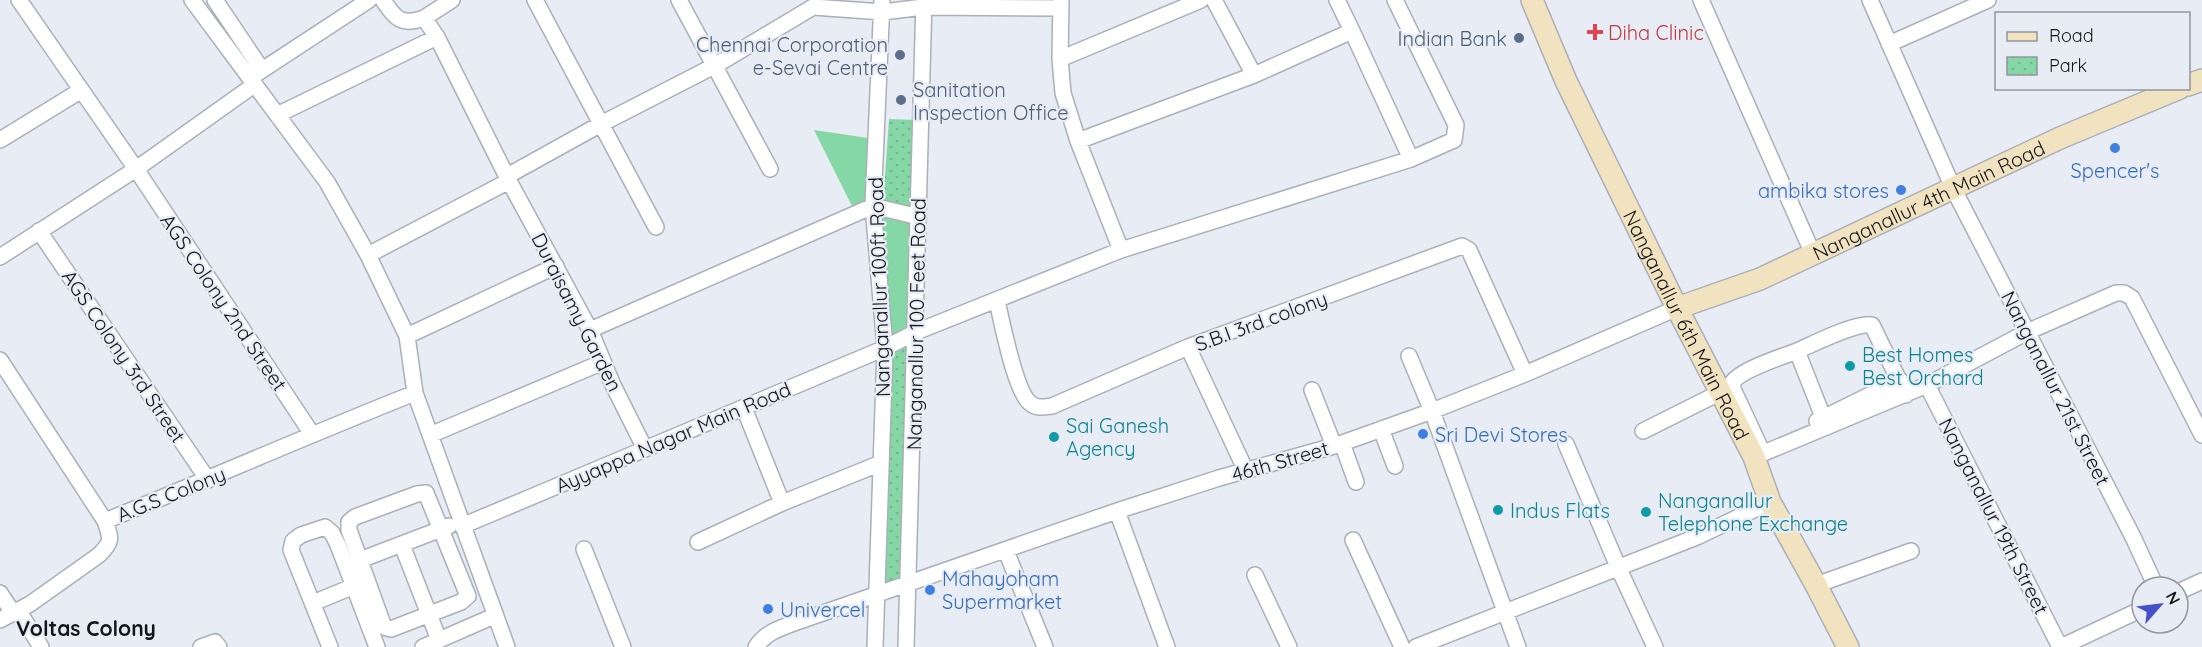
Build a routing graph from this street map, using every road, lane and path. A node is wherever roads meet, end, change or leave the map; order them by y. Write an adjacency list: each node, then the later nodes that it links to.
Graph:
1 (19, 0): 30 (street, AGS Colony 2nd Street)
2 (215, 0): 28 (street)
3 (369, 0): 28 (street)
4 (383, 0): 21 (street)
5 (452, 0): 21 (street)
6 (534, 0): 32 (street)
7 (679, 0): 26 (street)
8 (1200, 0): 25 (street)
9 (1214, 0): 27 (street)
10 (1337, 0): 22 (street)
11 (1395, 0): 35 (street, Ayyappa Nagar Main Road)
12 (1532, 0): 50 (street, Nanganallur 6th Main Road)
13 (1701, 0): 45 (street)
14 (1870, 0): 24 (street, Nanganallur 21st Street)
15 (1988, 0): 24 (street)
16 (200, 3): 28 (street)
17 (816, 3): 20 (street); 26 (street)
18 (923, 3): 19 (street); 20 (street); 41 (street, Nanganallur 100 Feet Road)
19 (1060, 4): 25 (street)
20 (883, 6): 40 (street, Nanganallur 100ft Road)
21 (424, 18): 23 (street, Duraisamy Garden)
22 (1352, 31): 27 (street); 35 (street)
23 (437, 38): 31 (street); 38 (street, Duraisamy Garden)
24 (1889, 44): 39 (street, Nanganallur 21st Street)
25 (1060, 59): 34 (street)
26 (716, 65): 32 (street); 36 (street)
27 (1254, 75): 34 (street)
28 (255, 78): 31 (street); 37 (street)
29 (2181, 90): 39 (street, Nanganallur 4th Main Road)
30 (80, 91): 33 (street); 37 (street, AGS Colony 2nd Street)
31 (278, 115): 46 (street)
32 (601, 124): 38 (street); 42 (street)
33 (0, 140)
34 (1078, 141): 44 (street)
35 (1411, 159): 44 (street, Ayyappa Nagar Main Road)
36 (770, 169)
37 (136, 170): 43 (street); 73 (street, AGS Colony 2nd Street)
38 (508, 178): 46 (street); 48 (street, Duraisamy Garden)
39 (1954, 189): 45 (street, Nanganallur 4th Main Road); 53 (street, Nanganallur 21st Street)
40 (873, 206): 41 (street); 51 (street); 56 (street, Nanganallur 100ft Road)
41 (918, 217): 52 (street, Nanganallur 100 Feet Road)
42 (656, 227)
43 (39, 231): 47 (street); 83 (street, AGS Colony 3rd Street)
44 (1121, 250): 49 (street, Ayyappa Nagar Main Road)
45 (1812, 254): 50 (street, Nanganallur 4th Main Road)
46 (368, 255): 54 (street)
47 (0, 257)
48 (556, 266): 51 (street, Duraisamy Garden); 54 (street)
49 (997, 301): 52 (street, Ayyappa Nagar Main Road); 55 (street, S.B.I 3rd colony)
50 (1677, 308): 61 (street, 46th Street); 65 (street, Nanganallur 6th Main Road)
51 (590, 330): 60 (street, Duraisamy Garden)
52 (916, 332): 56 (street, Ayyappa Nagar Main Road); 101 (street, Nanganallur 100 Feet Road)
53 (2027, 332): 63 (street); 75 (street); 100 (street, Nanganallur 21st Street)
54 (407, 336): 66 (street)
55 (1188, 347): 61 (street, S.B.I 3rd colony); 82 (street)
56 (885, 348): 68 (street, Ayyappa Nagar Main Road); 80 (street, Nanganallur 100ft Road)
57 (1797, 351): 62 (street); 70 (street); 79 (street)
58 (1409, 356): 69 (street)
59 (0, 360): 88 (street, A.G.S Colony)
60 (603, 362): 74 (street); 78 (street, Duraisamy Garden)
61 (1525, 374): 69 (street, 46th Street)
62 (1900, 380): 67 (street); 70 (street)
63 (1927, 385): 67 (street); 132 (street, Nanganallur 19th Street)
64 (1312, 390): 76 (street)
65 (1721, 392): 72 (street); 79 (street, Nanganallur 6th Main Road)
66 (415, 393): 73 (street, A.G.S Colony); 74 (street)
67 (1906, 395): 70 (street)
68 (744, 408): 78 (street, Ayyappa Nagar Main Road); 86 (street)
69 (1432, 411): 71 (street, 46th Street); 109 (street)
70 (1825, 422): 79 (street)
71 (1381, 429): 76 (street, 46th Street); 81 (street)
72 (1643, 431)
73 (312, 434): 83 (street, A.G.S Colony)
74 (430, 435): 89 (street)
75 (2202, 435)
76 (1338, 444): 82 (street, 46th Street); 84 (street)
77 (1566, 444): 98 (street)
78 (645, 449): 89 (street, Ayyappa Nagar Main Road)
79 (1755, 451): 85 (street, Nanganallur 6th Main Road)
80 (881, 463): 86 (street); 105 (street, Nanganallur 100ft Road)
81 (1395, 466)
82 (1246, 471): 87 (street, 46th Street)
83 (208, 480): 88 (street, A.G.S Colony)
84 (1356, 482)
85 (1770, 502): 98 (street); 102 (street, Nanganallur 6th Main Road)
86 (782, 503): 92 (street)
87 (1117, 511): 95 (street, 46th Street); 125 (street)
88 (105, 521): 107 (street)
89 (461, 524): 90 (street, Ayyappa Nagar Main Road); 111 (street)
90 (442, 529): 93 (street, Ayyappa Nagar Main Road); 97 (street); 108 (street)
91 (1353, 540): 127 (street)
92 (698, 542)
93 (402, 545): 97 (street, Ayyappa Nagar Main Road); 108 (street)
94 (584, 549): 120 (street)
95 (1006, 551): 101 (street, 46th Street); 124 (street)
96 (1911, 551): 102 (street)
97 (360, 560): 108 (street)
98 (1619, 569): 109 (street); 130 (street)
99 (1255, 575): 126 (street)
100 (2150, 575)
101 (909, 584): 105 (street, 46th Street); 123 (street, Nanganallur 100 Feet Road)
102 (1816, 585): 131 (street, Nanganallur 6th Main Road)
103 (354, 586): 106 (street); 106 (street); 118 (street)
104 (0, 593): 107 (street)
105 (877, 595): 121 (street, 46th Street); 122 (street, Nanganallur 100ft Road)
106 (312, 603): 117 (street)
107 (10, 614): 114 (street)
108 (429, 614): 112 (street)
109 (1506, 614): 128 (street); 129 (street)
110 (2130, 615): 132 (street)
111 (494, 616): 112 (street); 113 (street)
112 (440, 640): 119 (street)
113 (504, 646)
114 (40, 647)
115 (201, 647): 116 (street)
116 (219, 647)
117 (330, 647)
118 (377, 647)
119 (423, 647)
120 (623, 647)
121 (756, 647)
122 (875, 647)
123 (906, 647)
124 (1045, 647)
125 (1167, 647)
126 (1289, 647)
127 (1402, 647)
128 (1416, 647)
129 (1518, 647)
130 (1655, 647)
131 (1848, 647)
132 (2060, 647)

